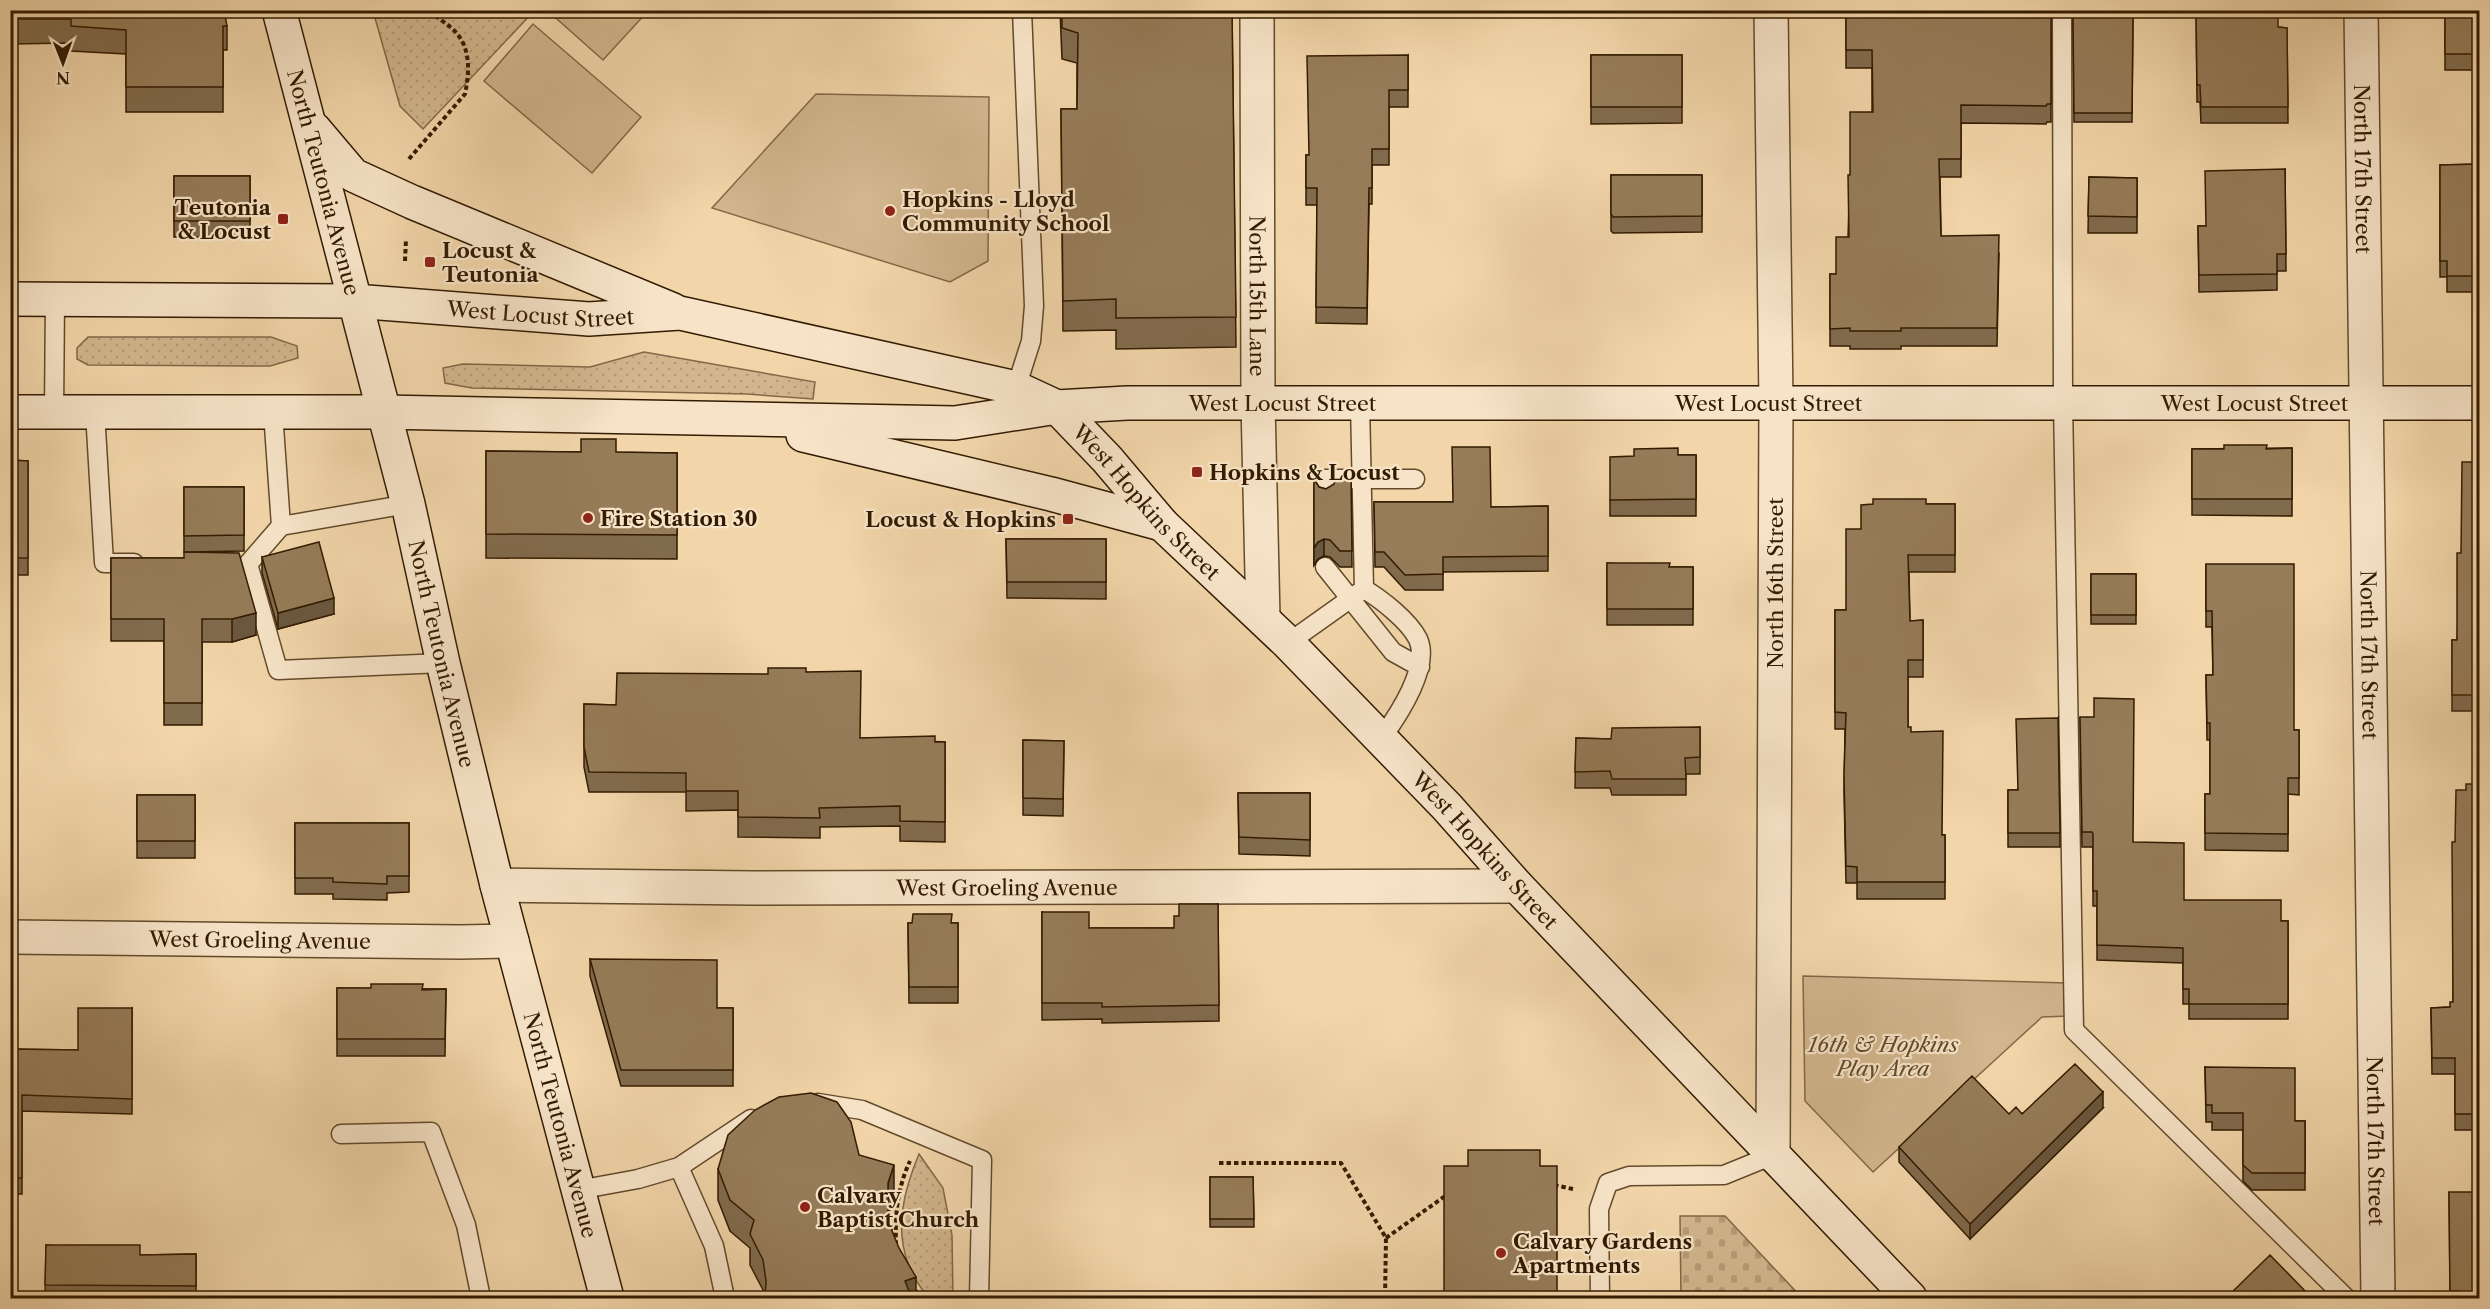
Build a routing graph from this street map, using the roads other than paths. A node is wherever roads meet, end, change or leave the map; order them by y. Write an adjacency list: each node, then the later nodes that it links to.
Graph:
1 (279, 10): 7 (street, North Teutonia Avenue)
2 (1022, 10): 12 (lane)
3 (1257, 10): 15 (street, North 15th Lane)
4 (1771, 10): 17 (street, North 16th Street)
5 (2062, 10): 13 (lane)
6 (2361, 10): 14 (street, North 17th Street)
7 (310, 124): 10 (street, North Teutonia Avenue); 11 (street)
8 (10, 299): 9 (street, West Locust Street)
9 (55, 299): 10 (street, West Locust Street); 21 (lane)
10 (354, 301): 11 (street, West Locust Street); 24 (street, North Teutonia Avenue)
11 (680, 314): 12 (street, West Locust Street)
12 (1016, 388): 19 (street, West Locust Street)
13 (2063, 402): 14 (street, West Locust Street); 17 (street, West Locust Street); 56 (lane)
14 (2366, 402): 18 (street, West Locust Street); 57 (street, North 17th Street)
15 (1258, 403): 16 (street, West Locust Street); 19 (street, West Locust Street); 35 (street, North 15th Lane)
16 (1360, 403): 17 (street, West Locust Street); 26 (lane)
17 (1776, 403): 47 (street, North 16th Street)
18 (2480, 403)
19 (1057, 407): 25 (street, West Locust Street); 30 (street, West Hopkins Street)
20 (10, 412): 21 (street, West Locust Street)
21 (54, 412): 22 (street, West Locust Street)
22 (94, 412): 23 (street, West Locust Street); 32 (lane)
23 (273, 412): 24 (street, West Locust Street); 31 (lane)
24 (383, 412): 25 (street, West Locust Street); 29 (street, North Teutonia Avenue)
25 (742, 420): 30 (street)
26 (1362, 478): 27 (lane); 28 (lane); 34 (lane)
27 (1415, 479)
28 (1325, 494)
29 (408, 504): 31 (lane); 37 (street, North Teutonia Avenue)
30 (1162, 524): 35 (street, West Hopkins Street)
31 (281, 526): 37 (lane)
32 (152, 563)
33 (1325, 567): 34 (lane)
34 (1358, 593): 36 (lane); 38 (lane); 38 (lane)
35 (1263, 618): 36 (street, West Hopkins Street)
36 (1288, 643): 39 (street, West Hopkins Street)
37 (442, 663): 40 (street, North Teutonia Avenue)
38 (1420, 667): 39 (lane)
39 (1380, 739): 41 (street, West Hopkins Street)
40 (497, 885): 41 (street, West Groeling Avenue); 43 (street, North Teutonia Avenue)
41 (1517, 886): 47 (street, West Hopkins Street)
42 (10, 937): 43 (street, West Groeling Avenue)
43 (512, 941): 49 (street, North Teutonia Avenue)
44 (798, 1104): 53 (lane)
45 (768, 1112): 48 (lane)
46 (341, 1134): 50 (lane)
47 (1773, 1155): 54 (lane); 55 (street, West Hopkins Street)
48 (679, 1167): 49 (lane); 52 (lane)
49 (578, 1190): 51 (street, North Teutonia Avenue)
50 (481, 1299)
51 (607, 1299)
52 (725, 1299)
53 (979, 1299)
54 (1600, 1299)
55 (1910, 1299)
56 (2346, 1299)
57 (2378, 1299)

